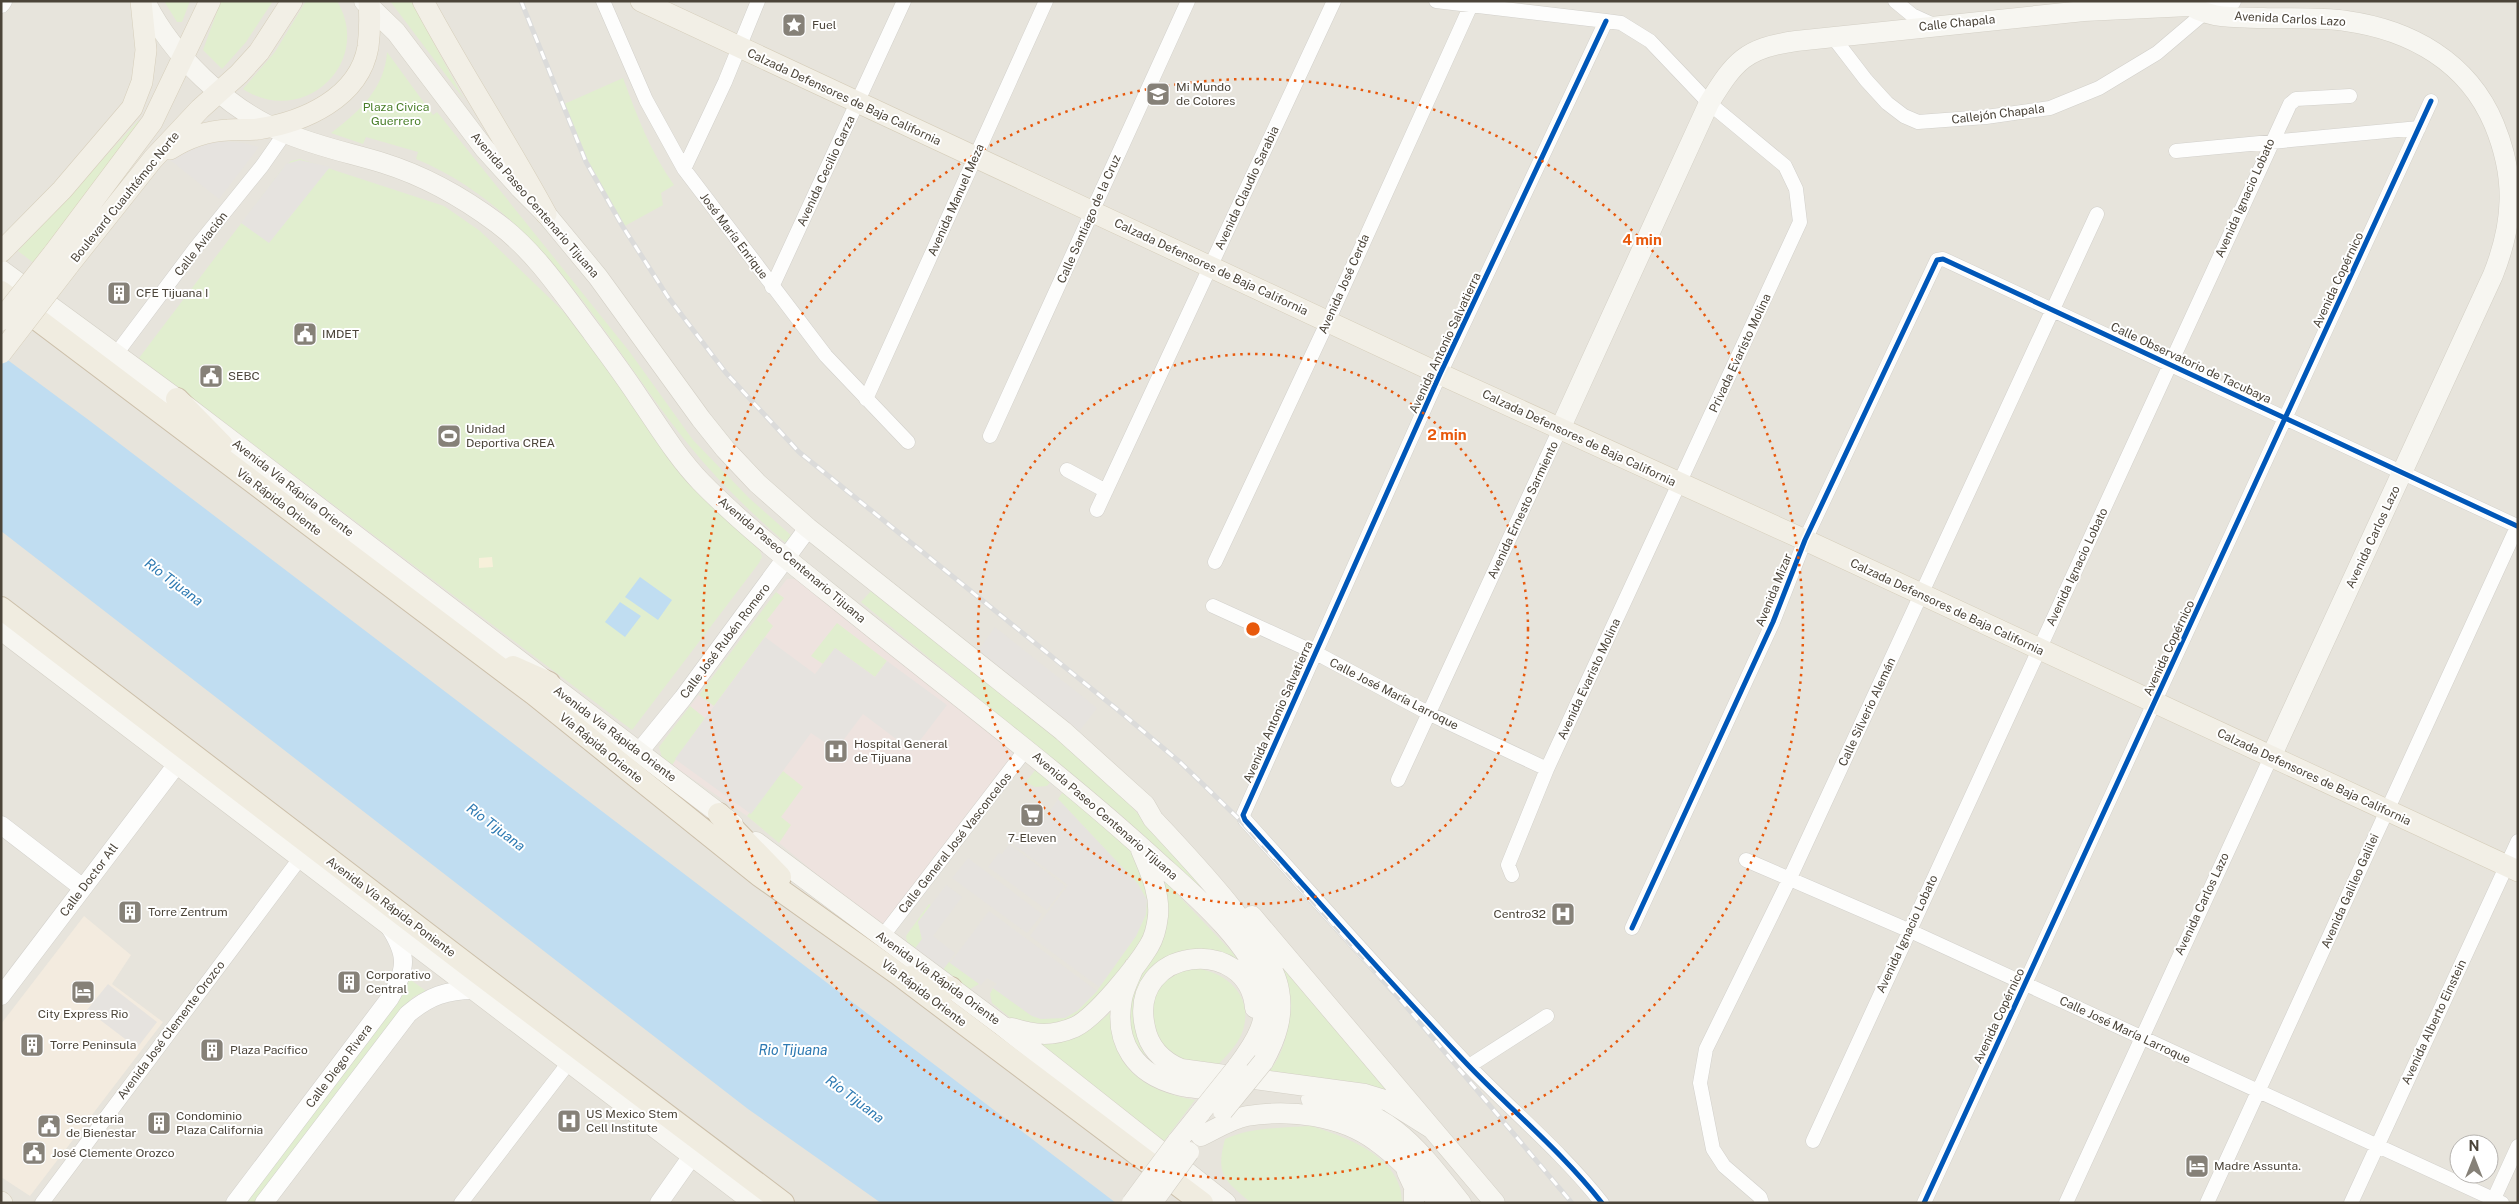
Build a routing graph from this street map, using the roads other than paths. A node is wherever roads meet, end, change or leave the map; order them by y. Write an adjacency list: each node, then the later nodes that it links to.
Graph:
1 (141, 1): 39 (main road)
2 (145, 1): 23 (main road, Avenida Paseo Centenario Tijuana)
3 (210, 1): 23 (main road, Boulevard Cuauhtémoc Norte)
4 (292, 1): 24 (main road, Boulevard Cuauhtémoc Norte)
5 (423, 1): 37 (main road)
6 (603, 1): 35 (street, José María Enrique)
7 (641, 1): 22 (main road, Calzada Defensores de Baja California)
8 (758, 1): 22 (street)
9 (904, 1): 27 (street, Avenida Cecilio Garza)
10 (1046, 1): 33 (street, Avenida Manuel Meza)
11 (1188, 1): 36 (street, Calle Santiago de la Cruz)
12 (1334, 1): 42 (street, Avenida Claudio Sarabia)
13 (1436, 1): 17 (street)
14 (1894, 1): 20 (street)
15 (2232, 1): 18 (street, Calle Chapala)
16 (371, 3): 30 (main road); 37 (main road, Avenida Paseo Centenario Tijuana)
17 (1470, 5): 19 (street); 48 (street, Avenida José Cerda)
18 (2192, 7): 20 (main road, Calle Chapala); 21 (street, Callejón Chapala); 60 (main road, Avenida Carlos Lazo)
19 (1606, 21): 28 (street); 52 (street, Avenida Antonio Salvatierra)
20 (1934, 26): 21 (main road, Calle Chapala)
21 (1833, 37): 28 (main road, Calle Chapala)
22 (738, 48): 27 (main road, Calzada Defensores de Baja California); 35 (street)
23 (184, 58): 24 (main road, Avenida Paseo Centenario Tijuana); 40 (main road, Boulevard Cuauhtémoc Norte)
24 (219, 91): 30 (main road, Avenida Paseo Centenario Tijuana); 34 (main road, Boulevard Cuauhtémoc Norte)
25 (2350, 96): 31 (street, Avenida Ignacio Lobato)
26 (2431, 102): 29 (street, Avenida Copérnico)
27 (858, 103): 33 (main road, Calzada Defensores de Baja California); 44 (street, Avenida Cecilio Garza)
28 (1708, 103): 56 (main road, Avenida Ernesto Sarmiento); 61 (street, Privada Evaristo Molina)
29 (2419, 128): 31 (street); 55 (street, Avenida Copérnico)
30 (277, 130): 34 (main road); 50 (street, Calle Aviación); 68 (main road, Avenida Paseo Centenario Tijuana)
31 (2271, 142): 32 (street); 51 (street, Avenida Ignacio Lobato)
32 (2176, 151)
33 (976, 158): 36 (main road, Calzada Defensores de Baja California); 54 (street, Avenida Manuel Meza)
34 (153, 159): 40 (main road, Boulevard Cuauhtémoc Norte)
35 (684, 169): 44 (street, José María Enrique)
36 (1092, 212): 42 (main road, Calzada Defensores de Baja California); 57 (street, Calle Santiago de la Cruz)
37 (546, 214): 66 (main road, Avenida Paseo Centenario Tijuana)
38 (2097, 214): 46 (street, Calle Silverio Alemán)
39 (1, 252)
40 (61, 260): 47 (main road, Boulevard Cuauhtémoc Norte, bridge); 49 (main road, Boulevard Cuauhtémoc Norte, bridge)
41 (1936, 260): 46 (street, Calle Observatorio de Tacubaya); 67 (street, Avenida Mizar)
42 (1210, 266): 48 (main road, Calzada Defensores de Baja California); 63 (street, Avenida Claudio Sarabia)
43 (1, 270): 50 (main road, Avenida Vía Rápida Oriente)
44 (772, 287): 54 (street, José María Enrique)
45 (1, 292): 62 (highway, Vía Rápida Oriente)
46 (2052, 309): 51 (street, Calle Observatorio de Tacubaya); 70 (street, Calle Silverio Alemán)
47 (1, 320)
48 (1328, 321): 52 (main road, Calzada Defensores de Baja California); 69 (street, Avenida José Cerda)
49 (1, 353)
50 (116, 354): 53 (main road, Avenida Vía Rápida Oriente)
51 (2170, 364): 55 (street, Calle Observatorio de Tacubaya); 75 (street, Avenida Ignacio Lobato)
52 (1440, 374): 56 (main road, Calzada Defensores de Baja California); 76 (street, Avenida Antonio Salvatierra)
53 (177, 399): 62 (highway); 78 (main road, Avenida Vía Rápida Oriente)
54 (866, 399): 58 (street, José María Enrique)
55 (2286, 418): 60 (street, Calle Observatorio de Tacubaya); 79 (street, Avenida Copérnico)
56 (1560, 429): 61 (main road, Calzada Defensores de Baja California); 80 (street, Avenida Ernesto Sarmiento)
57 (990, 436)
58 (908, 442)
59 (1067, 470): 63 (street)
60 (2403, 473): 65 (street, Calle Observatorio de Tacubaya); 83 (main road, Avenida Carlos Lazo)
61 (1680, 484): 67 (main road, Calzada Defensores de Baja California); 85 (street, Avenida Evaristo Molina)
62 (262, 489): 74 (highway, Vía Rápida Oriente)
63 (1106, 490): 64 (street, Avenida Claudio Sarabia)
64 (1097, 510)
65 (2518, 526): 88 (street, Avenida Galileo Galilei)
66 (808, 528): 68 (street, Calle José Rubén Romero); 87 (main road, Avenida Paseo Centenario Tijuana)
67 (1805, 540): 70 (main road, Calzada Defensores de Baja California); 101 (street, Avenida Mizar)
68 (786, 559): 81 (main road, Avenida Paseo Centenario Tijuana); 82 (street, Calle José Rubén Romero)
69 (1215, 562)
70 (1921, 595): 75 (main road, Calzada Defensores de Baja California); 97 (street, Calle Silverio Alemán)
71 (1214, 606): 76 (street, Calle José María Larroque)
72 (1, 608): 77 (highway, Avenida Vía Rápida Poniente)
73 (1, 628): 77 (highway); 84 (main road, Avenida Vía Rápida Poniente)
74 (463, 640): 78 (highway); 99 (highway, Vía Rápida Oriente)
75 (2039, 650): 79 (main road, Calzada Defensores de Baja California); 102 (street, Avenida Ignacio Lobato)
76 (1316, 653): 80 (street, Calle José María Larroque); 115 (street, Avenida Antonio Salvatierra)
77 (92, 676): 132 (highway, Avenida Vía Rápida Poniente)
78 (548, 683): 82 (main road, Avenida Vía Rápida Oriente)
79 (2154, 703): 83 (main road, Calzada Defensores de Baja California); 106 (street, Avenida Copérnico)
80 (1430, 714): 85 (street, Calle José María Larroque); 86 (street, Avenida Ernesto Sarmiento)
81 (1027, 748): 92 (main road, Avenida Paseo Centenario Tijuana); 103 (street, Calle General José Vasconcelos)
82 (639, 752): 89 (main road, Avenida Vía Rápida Oriente)
83 (2271, 757): 88 (main road, Calzada Defensores de Baja California); 112 (street, Avenida Carlos Lazo)
84 (177, 764): 93 (main road, Avenida Vía Rápida Poniente); 98 (street, Calle Doctor Atl)
85 (1547, 769): 96 (street, Avenida Evaristo Molina)
86 (1398, 780)
87 (1145, 805): 114 (main road, Avenida Paseo Centenario Tijuana); 117 (main road)
88 (2386, 810): 95 (main road, Calzada Defensores de Baja California); 116 (street, Avenida Galileo Galilei)
89 (719, 814): 99 (highway); 103 (main road, Avenida Vía Rápida Oriente)
90 (1, 825): 98 (street)
91 (2518, 841): 95 (street, Avenida Alberto Einstein)
92 (1138, 844): 104 (main road); 114 (main road, Avenida Paseo Centenario Tijuana)
93 (301, 857): 100 (main road, Avenida Vía Rápida Poniente); 126 (street, Avenida José Clemente Orozco)
94 (1746, 860): 97 (street, Calle José María Larroque)
95 (2512, 868): 120 (street, Avenida Alberto Einstein)
96 (1512, 875)
97 (1789, 880): 102 (street, Calle José María Larroque); 142 (street, Calle Silverio Alemán)
98 (83, 888): 109 (street, Calle Doctor Atl)
99 (816, 916): 105 (highway, Vía Rápida Oriente)
100 (384, 920): 108 (main road, Avenida Vía Rápida Poniente); 127 (street, Calle Diego Rivera)
101 (1632, 928)
102 (1908, 930): 106 (street, Calle José María Larroque); 119 (street, Avenida Ignacio Lobato)
103 (882, 937): 107 (main road, Avenida Vía Rápida Oriente)
104 (1134, 967): 111 (main road); 139 (main road)
105 (898, 972): 107 (highway); 135 (highway, Vía Rápida Oriente)
106 (2025, 984): 112 (street, Calle José María Larroque); 143 (street, Avenida Copérnico)
107 (951, 988): 111 (main road, Avenida Vía Rápida Oriente)
108 (474, 990): 113 (main road, Avenida Vía Rápida Poniente); 128 (street, Calle Diego Rivera)
109 (1, 996)
110 (1547, 1016): 115 (street)
111 (1001, 1024): 136 (main road, Avenida Vía Rápida Oriente)
112 (2141, 1037): 116 (street, Calle José María Larroque); 144 (street, Avenida Carlos Lazo)
113 (570, 1061): 123 (main road, Avenida Vía Rápida Poniente); 129 (street)
114 (1249, 1061): 117 (main road); 118 (main road, bridge); 122 (main road, bridge)
115 (1469, 1066): 141 (street)
116 (2259, 1092): 120 (street, Calle José María Larroque); 145 (street, Avenida Galileo Galilei)
117 (1431, 1128): 140 (main road)
118 (1201, 1136): 122 (main road); 124 (main road)
119 (1813, 1141)
120 (2377, 1145): 125 (street, Calle José María Larroque); 146 (street, Avenida Alberto Einstein)
121 (2518, 1146): 125 (street)
122 (1183, 1147): 133 (main road, bridge); 134 (main road, bridge)
123 (692, 1156): 130 (street); 131 (main road, Avenida Vía Rápida Poniente)
124 (1404, 1166): 137 (main road); 138 (main road)
125 (2496, 1202)
126 (42, 1203)
127 (235, 1203)
128 (264, 1203)
129 (462, 1203)
130 (659, 1203)
131 (754, 1203)
132 (784, 1203)
133 (1132, 1203)
134 (1152, 1203)
135 (1202, 1203)
136 (1226, 1203)
137 (1414, 1203)
138 (1440, 1203)
139 (1462, 1203)
140 (1495, 1203)
141 (1602, 1203)
142 (1762, 1203)
143 (1924, 1203)
144 (2066, 1203)
145 (2207, 1203)
146 (2351, 1203)

